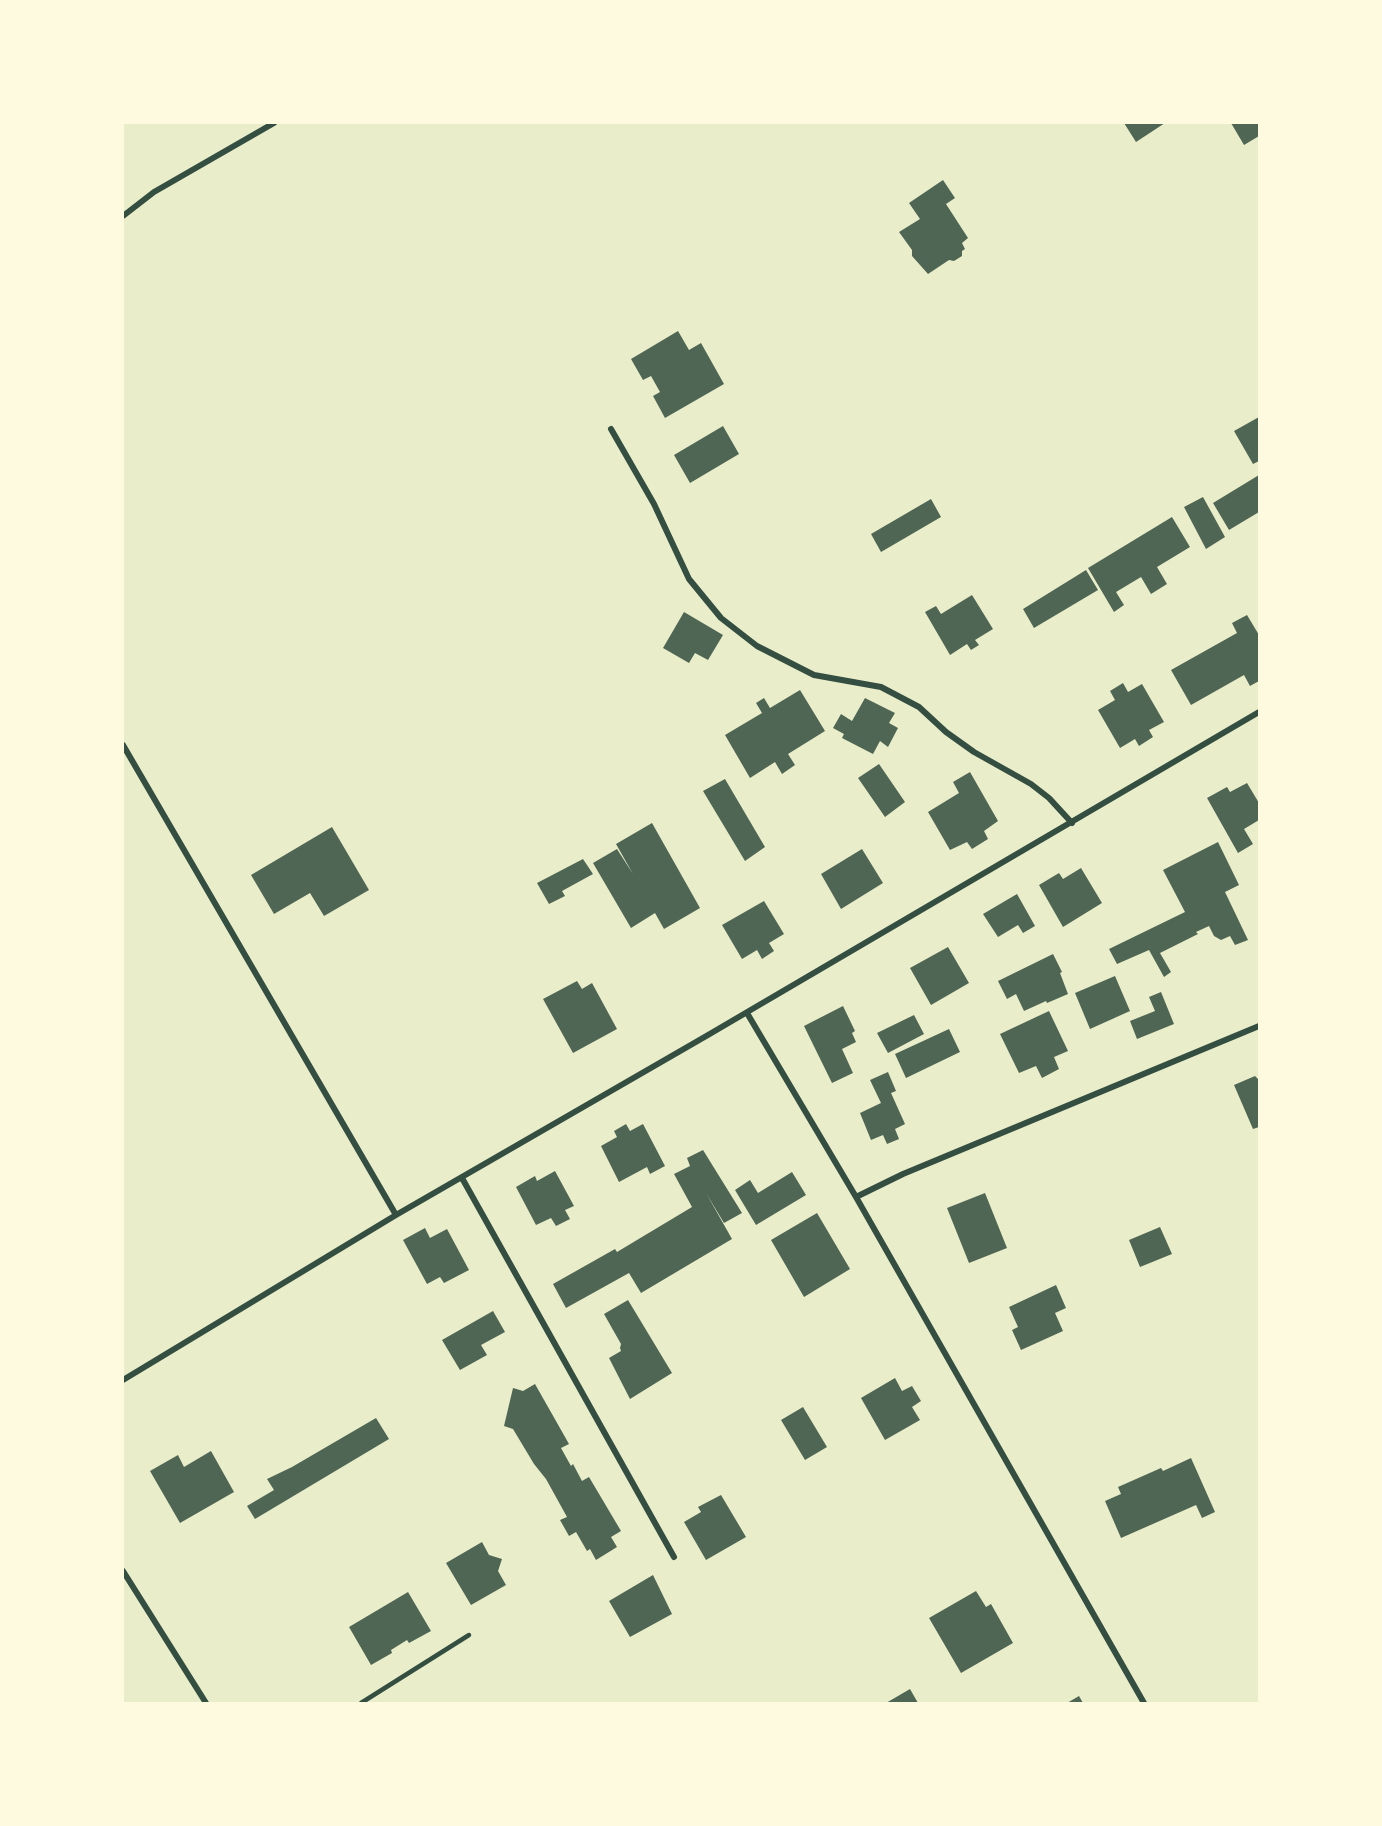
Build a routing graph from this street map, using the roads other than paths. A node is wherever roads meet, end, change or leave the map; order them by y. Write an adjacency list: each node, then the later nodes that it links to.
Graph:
1 (274, 123): 2 (street)
2 (123, 216)
3 (611, 429): 6 (street)
4 (1259, 712): 6 (street)
5 (123, 745): 11 (street)
6 (1072, 823): 7 (street)
7 (747, 1012): 9 (street); 10 (street)
8 (1259, 1026): 10 (street)
9 (462, 1178): 11 (street); 13 (street)
10 (856, 1197): 18 (street)
11 (396, 1215): 12 (street)
12 (123, 1380)
13 (674, 1557)
14 (123, 1571): 16 (street)
15 (469, 1635): 17 (lane)
16 (206, 1703)
17 (361, 1703)
18 (1144, 1703)

